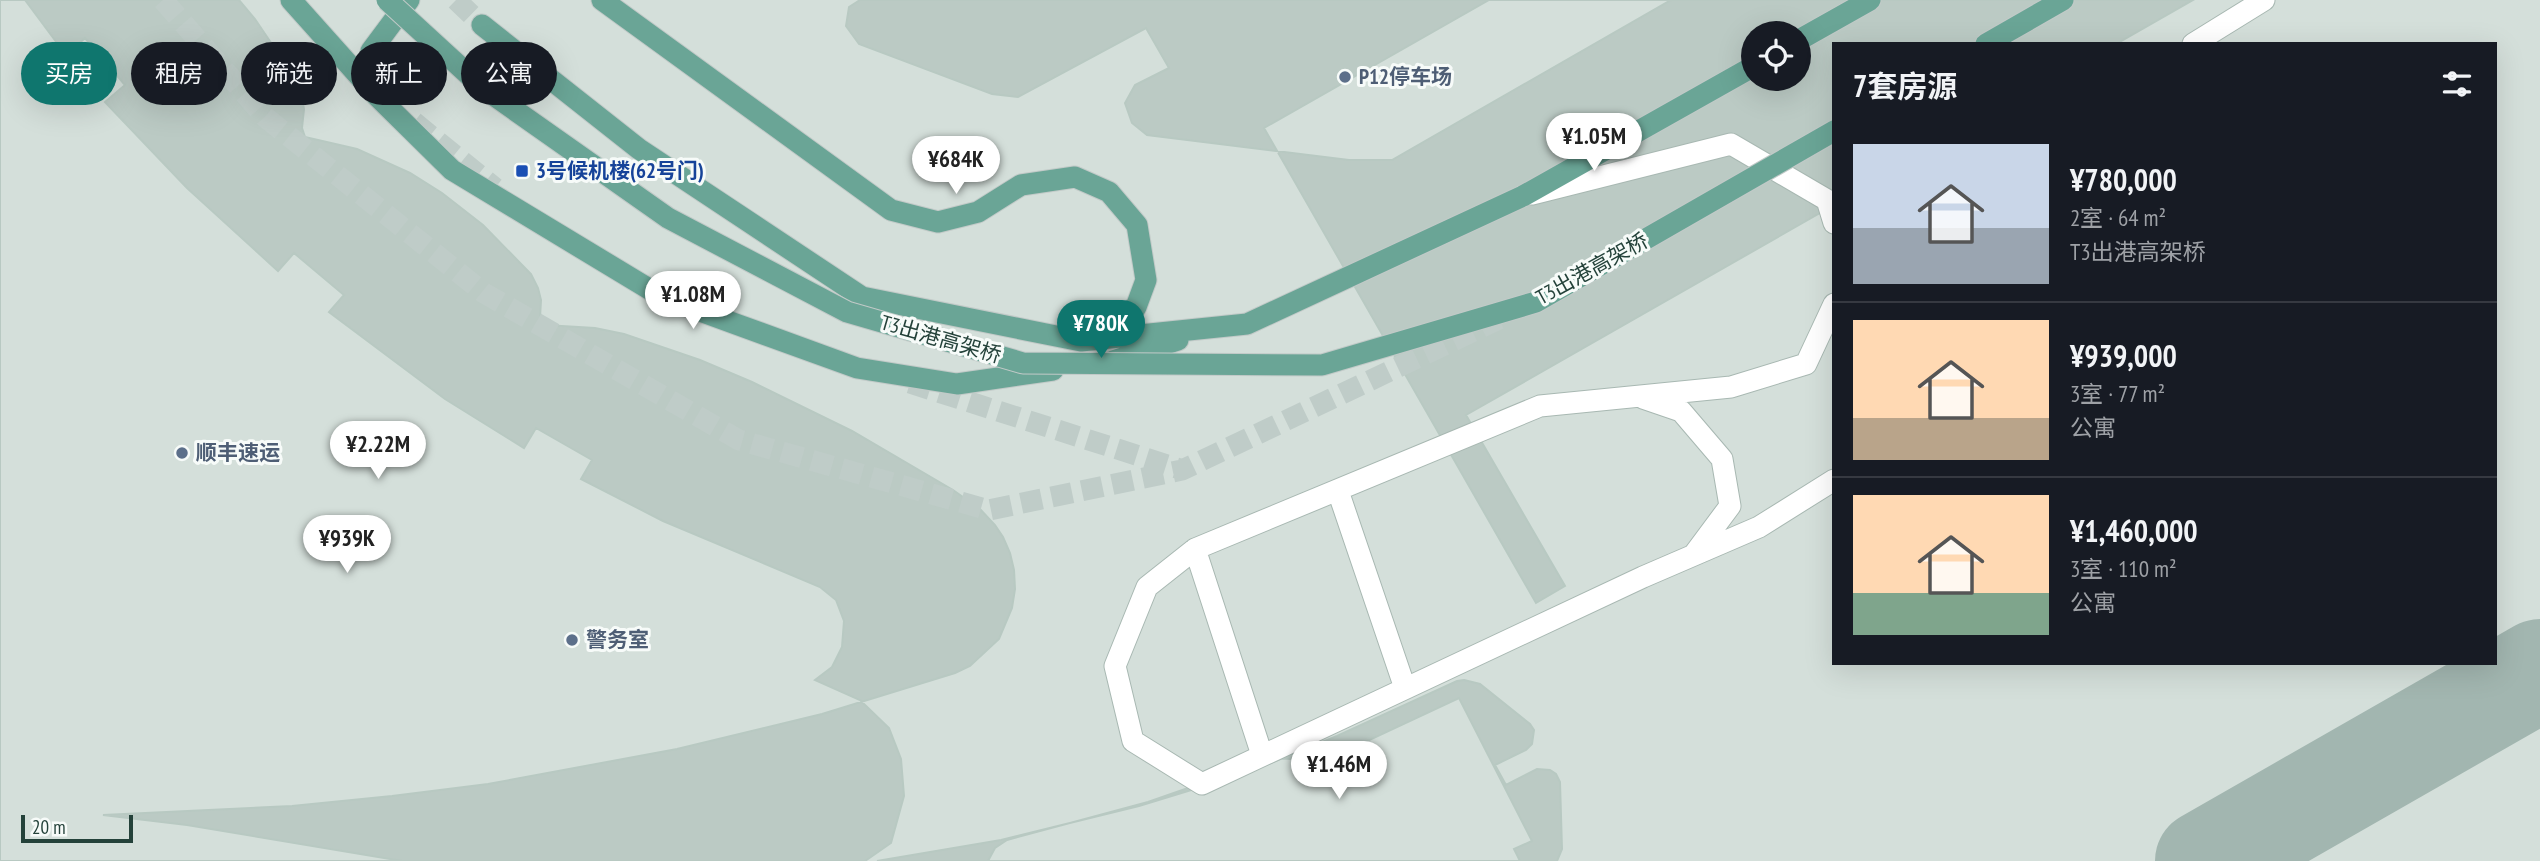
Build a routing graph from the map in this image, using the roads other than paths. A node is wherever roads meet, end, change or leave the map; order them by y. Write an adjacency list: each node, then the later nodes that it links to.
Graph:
1 (291, 0): 13 (main road)
2 (387, 0): 16 (main road, T3出港高架桥, bridge)
3 (409, 0): 10 (main road)
4 (602, 0): 21 (main road)
5 (1870, 0): 9 (main road)
6 (2063, 0): 11 (main road)
7 (2264, 0): 12 (lane)
8 (482, 25): 21 (main road)
9 (1811, 33)
10 (378, 42)
11 (1990, 42)
12 (2196, 42)
13 (351, 67)
14 (1741, 73): 17 (main road)
15 (386, 105): 20 (main road)
16 (1832, 132)
17 (1523, 196): 18 (lane); 20 (main road)
18 (1832, 216)
19 (1832, 308): 22 (lane)
20 (1212, 328): 21 (main road)
21 (1081, 341)
22 (1638, 396): 24 (lane); 26 (lane)
23 (1832, 481): 26 (lane)
24 (1338, 491): 25 (lane); 27 (lane)
25 (1195, 549): 28 (lane); 28 (lane)
26 (1694, 555): 27 (lane)
27 (1405, 688): 28 (lane)
28 (1262, 755)

